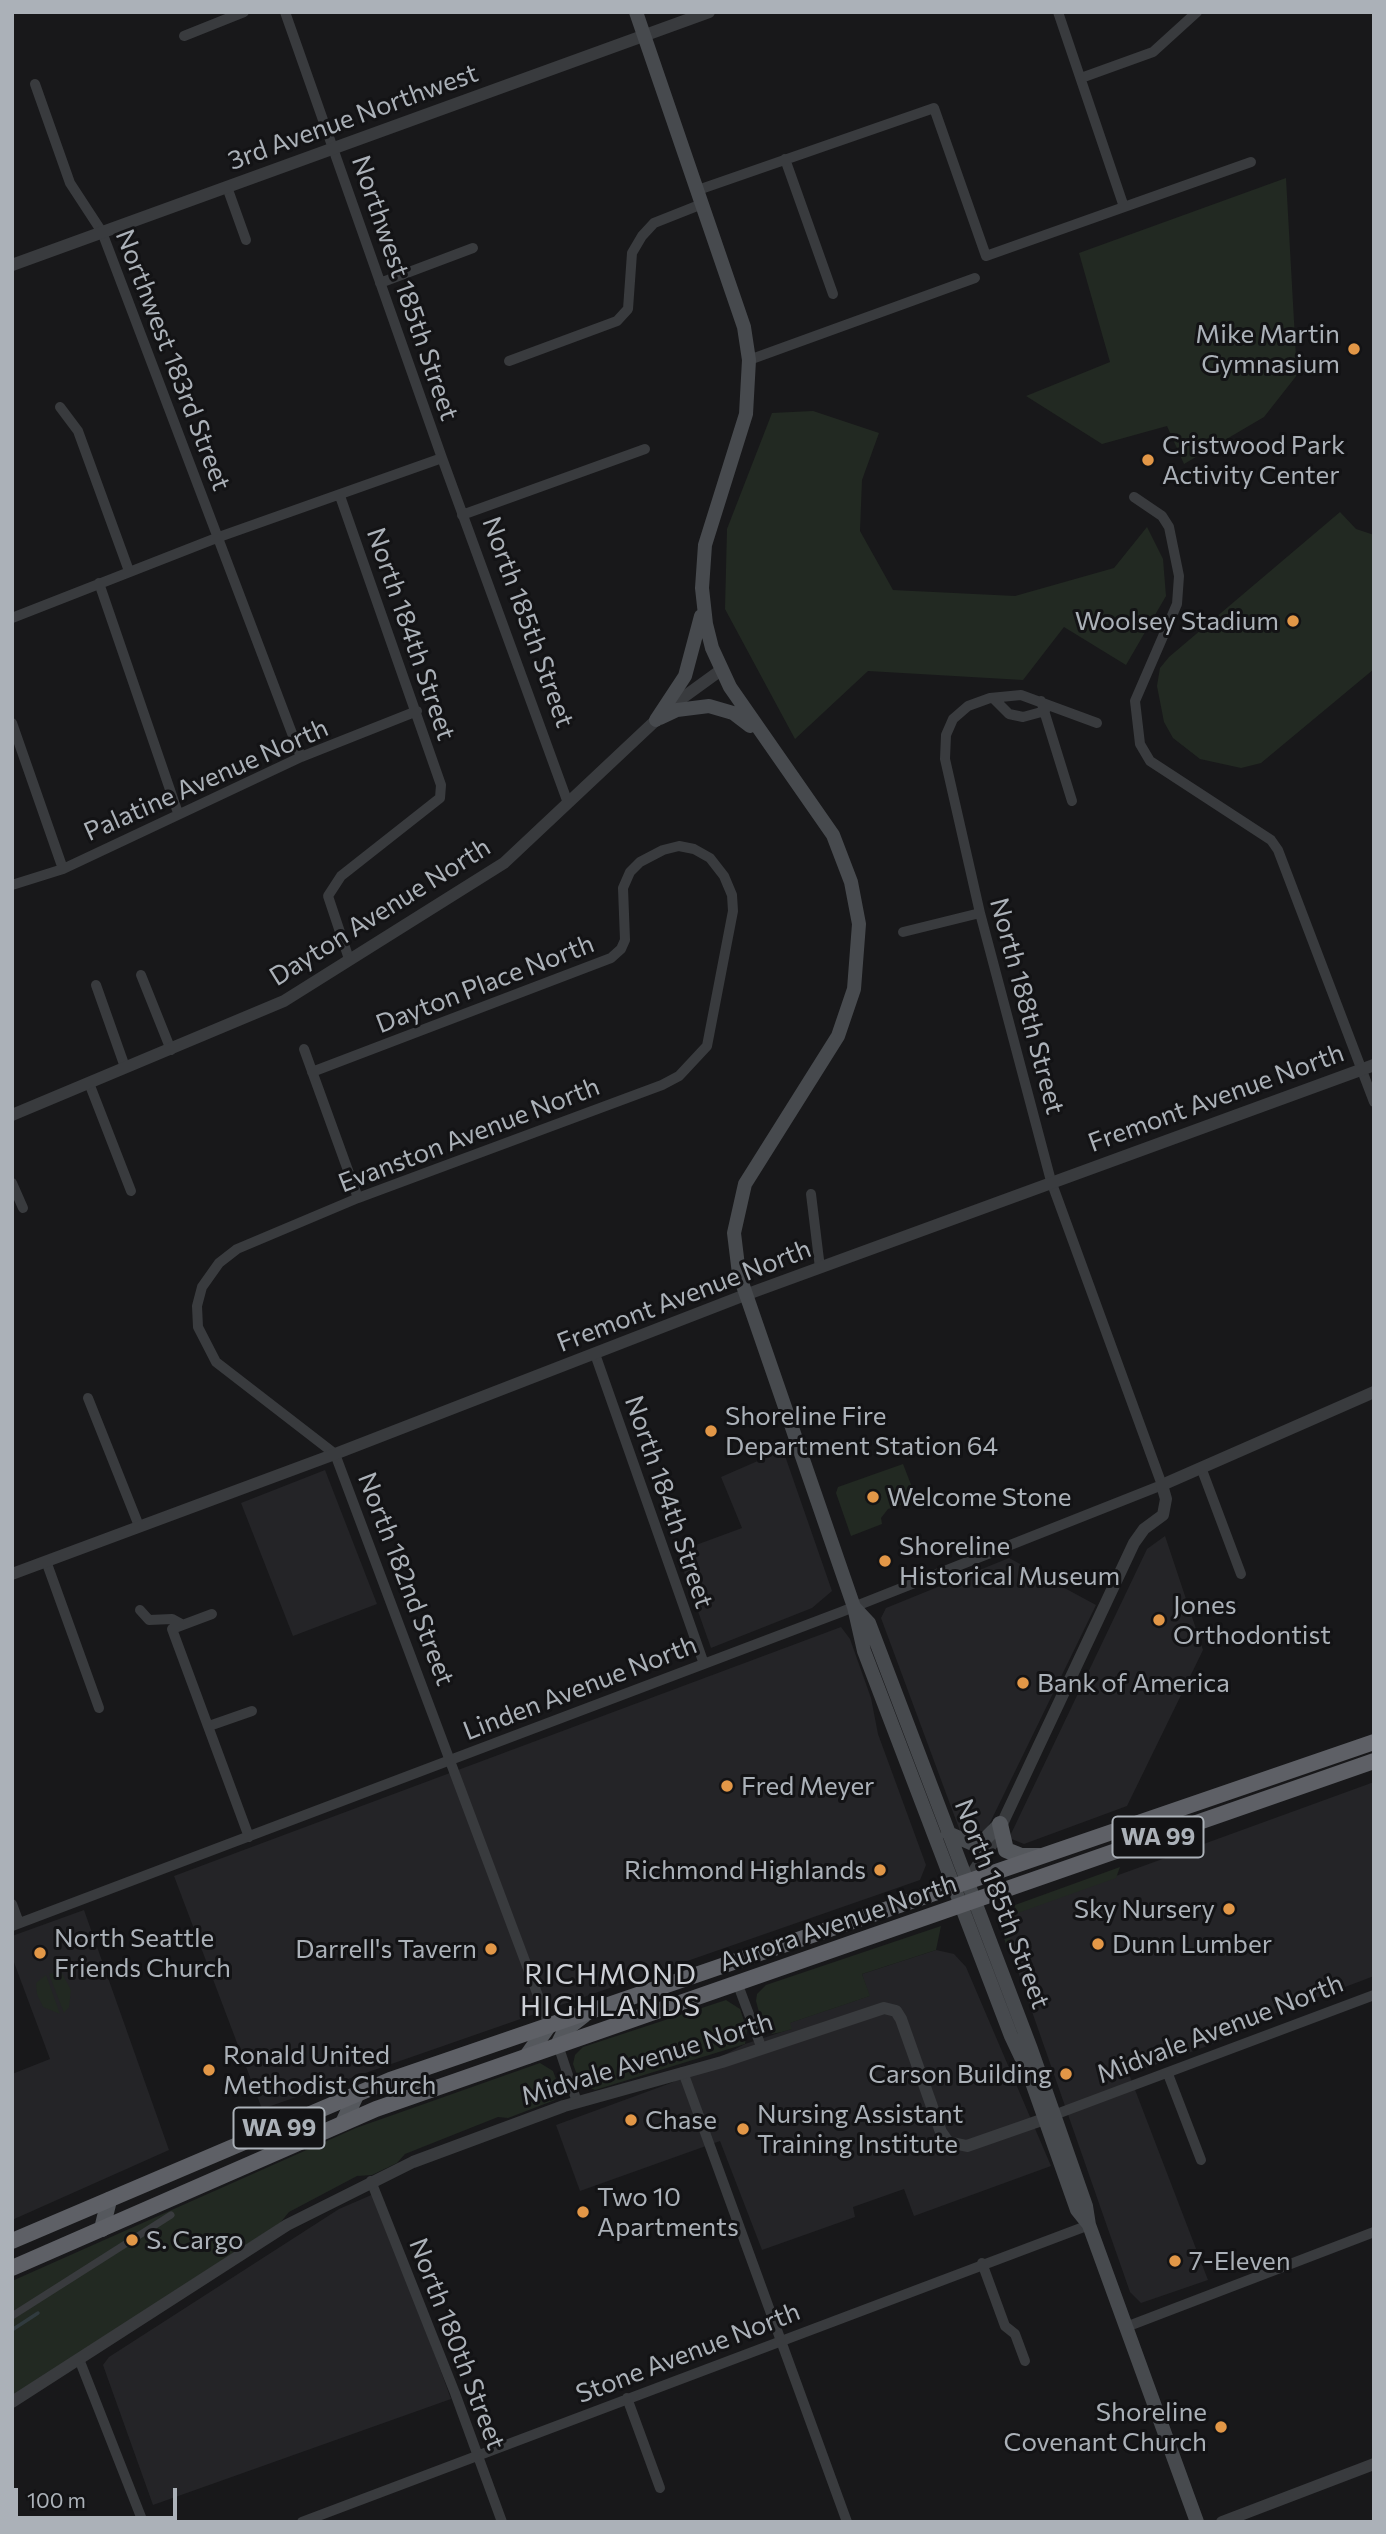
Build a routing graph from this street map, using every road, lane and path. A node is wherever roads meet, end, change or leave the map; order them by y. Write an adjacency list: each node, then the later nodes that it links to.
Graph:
1 (244, 12): 7 (street)
2 (285, 12): 11 (street, Northwest 185th Street)
3 (636, 12): 8 (main road)
4 (709, 12): 8 (street, 3rd Avenue Northwest)
5 (1058, 12): 9 (street)
6 (1197, 12): 9 (street)
7 (184, 36)
8 (644, 36): 11 (street, 3rd Avenue Northwest); 15 (main road)
9 (1081, 78): 16 (street)
10 (35, 84): 17 (street, Northwest 183rd Street)
11 (334, 147): 14 (street, 3rd Avenue Northwest); 22 (street, Northwest 185th Street)
12 (785, 159): 15 (street); 16 (street); 23 (street)
13 (1251, 162): 16 (street)
14 (227, 187): 17 (street, 3rd Avenue Northwest); 18 (street)
15 (700, 197): 24 (main road); 25 (street)
16 (1124, 207)
17 (102, 232): 20 (street, 3rd Avenue Northwest); 32 (street, Northwest 183rd Street)
18 (246, 240)
19 (473, 248): 22 (street)
20 (12, 265)
21 (975, 278): 24 (street)
22 (380, 284): 28 (street, Northwest 185th Street)
23 (834, 294)
24 (749, 360): 35 (main road)
25 (509, 361)
26 (60, 407): 33 (street)
27 (645, 449): 31 (street)
28 (442, 458): 29 (street); 31 (street, North 185th Street)
29 (340, 496): 32 (street); 40 (street, North 184th Street)
30 (1134, 497): 60 (street)
31 (463, 515): 47 (street, North 185th Street)
32 (219, 537): 33 (street); 45 (street, Northwest 183rd Street)
33 (129, 571): 34 (street)
34 (99, 583): 36 (street); 48 (street)
35 (703, 604): 37 (main road); 41 (main road)
36 (12, 618)
37 (721, 670): 41 (street, Dayton Avenue North); 44 (main road)
38 (993, 698): 39 (street, North 188th Street); 39 (street); 51 (street, North 188th Street)
39 (1043, 706): 43 (street, North 188th Street); 46 (street)
40 (417, 712): 45 (street, Palatine Avenue North); 53 (street, North 184th Street)
41 (656, 720): 44 (main road); 47 (street, Dayton Avenue North)
42 (12, 723): 49 (street)
43 (1097, 723)
44 (763, 736): 73 (main road, North 185th Street)
45 (301, 757): 48 (street, Palatine Avenue North)
46 (1072, 801)
47 (568, 803): 53 (street, Dayton Avenue North)
48 (178, 813): 49 (street, Palatine Avenue North)
49 (63, 869): 50 (street, Palatine Avenue North)
50 (12, 885)
51 (979, 913): 52 (street); 65 (street, North 188th Street)
52 (903, 932)
53 (349, 959): 58 (street, Dayton Avenue North)
54 (141, 975): 58 (street)
55 (96, 985): 59 (street)
56 (707, 1046): 61 (street, Dayton Place North); 69 (street, Evanston Avenue North)
57 (304, 1049): 61 (street)
58 (171, 1050): 59 (street, Dayton Avenue North)
59 (125, 1066): 62 (street, Dayton Avenue North)
60 (1368, 1067): 63 (street); 65 (street, Fremont Avenue North)
61 (312, 1072): 69 (street)
62 (89, 1083): 64 (street, Dayton Avenue North); 67 (street)
63 (1374, 1102)
64 (12, 1115)
65 (1051, 1181): 72 (street, Fremont Avenue North); 79 (street, North 188th Street)
66 (12, 1183): 70 (street)
67 (131, 1191)
68 (811, 1194): 72 (street)
69 (358, 1198): 71 (street, Evanston Avenue North)
70 (23, 1208)
71 (237, 1249): 77 (street, North 182nd Street)
72 (820, 1268): 73 (street, Fremont Avenue North)
73 (745, 1295): 74 (street, Fremont Avenue North); 84 (main road, North 185th Street)
74 (595, 1354): 77 (street, Fremont Avenue North); 88 (street, North 184th Street)
75 (1374, 1392): 78 (street)
76 (88, 1398): 80 (street)
77 (335, 1454): 80 (street, Fremont Avenue North); 93 (street, North 182nd Street)
78 (1202, 1470): 79 (street); 83 (street)
79 (1161, 1485): 84 (street, Linden Avenue North); 96 (street)
80 (139, 1526): 81 (street, Fremont Avenue North)
81 (46, 1561): 82 (street, Fremont Avenue North); 89 (street)
82 (12, 1574)
83 (1241, 1574)
84 (854, 1607): 88 (street, Linden Avenue North); 98 (main road, North 185th Street); 101 (main road, North 185th Street)
85 (140, 1610): 87 (street)
86 (212, 1614): 87 (street)
87 (183, 1625): 91 (street)
88 (704, 1664): 93 (street, Linden Avenue North)
89 (99, 1708)
90 (251, 1711): 91 (street)
91 (209, 1726): 99 (street)
92 (1374, 1742): 95 (highway, Aurora Avenue North / WA 99)
93 (452, 1759): 99 (street, Linden Avenue North); 110 (street, North 182nd Street)
94 (1374, 1761): 97 (highway, Aurora Avenue North / WA 99)
95 (1200, 1802): 97 (main road); 100 (highway, Aurora Avenue North / WA 99)
96 (1000, 1824): 98 (main road); 100 (main road); 101 (street)
97 (1193, 1825): 103 (highway, Aurora Avenue North / WA 99)
98 (948, 1833): 101 (main road, North 185th Street)
99 (249, 1837): 104 (street, Linden Avenue North)
100 (1041, 1856): 101 (highway, Aurora Avenue North / WA 99)
101 (960, 1884): 103 (main road, North 185th Street); 105 (highway, Aurora Avenue North / WA 99)
102 (12, 1904): 104 (street)
103 (968, 1904): 106 (highway, Aurora Avenue North / WA 99); 118 (main road, North 185th Street)
104 (16, 1924)
105 (701, 1973): 108 (main road); 109 (highway, Aurora Avenue North / WA 99)
106 (738, 1985): 108 (highway, Aurora Avenue North / WA 99); 112 (street)
107 (1374, 1995): 115 (street, Midvale Avenue North)
108 (692, 2000): 111 (highway, Aurora Avenue North / WA 99)
109 (589, 2011): 110 (highway, Aurora Avenue North / WA 99); 111 (main road)
110 (549, 2025): 113 (main road); 116 (highway, Aurora Avenue North / WA 99)
111 (558, 2045): 113 (highway, Aurora Avenue North / WA 99); 117 (street)
112 (762, 2049): 114 (street, Midvale Avenue North); 118 (street, Midvale Avenue North)
113 (527, 2056): 119 (highway, Aurora Avenue North / WA 99)
114 (683, 2072): 117 (street, Midvale Avenue North); 132 (street)
115 (1168, 2074): 118 (street, Midvale Avenue North); 120 (street)
116 (357, 2093): 119 (main road); 122 (highway, Aurora Avenue North / WA 99)
117 (577, 2102): 121 (street, Midvale Avenue North)
118 (1049, 2117): 124 (main road, North 185th Street)
119 (343, 2123): 125 (highway, Aurora Avenue North / WA 99)
120 (1201, 2160)
121 (371, 2181): 133 (street, Midvale Avenue North); 137 (street, North 180th Street)
122 (109, 2200): 125 (main road); 127 (highway, Aurora Avenue North / WA 99)
123 (170, 2215): 130 (street)
124 (1089, 2225): 128 (street, Stone Avenue North); 131 (main road, North 185th Street)
125 (102, 2229): 129 (highway, Aurora Avenue North / WA 99)
126 (1374, 2232): 131 (street)
127 (12, 2241)
128 (982, 2263): 132 (street, Stone Avenue North); 134 (street)
129 (12, 2268)
130 (12, 2316)
131 (1126, 2327): 144 (main road, North 185th Street)
132 (779, 2339): 135 (street, Stone Avenue North); 143 (street)
133 (79, 2359): 136 (street, Midvale Avenue North); 140 (street)
134 (1025, 2361)
135 (627, 2399): 137 (street, Stone Avenue North); 139 (street)
136 (12, 2402)
137 (478, 2456): 141 (street, Stone Avenue North); 142 (street, North 180th Street)
138 (1374, 2464): 145 (street)
139 (660, 2488)
140 (143, 2522)
141 (302, 2522)
142 (502, 2522)
143 (847, 2522)
144 (1197, 2522)
145 (1222, 2522)

